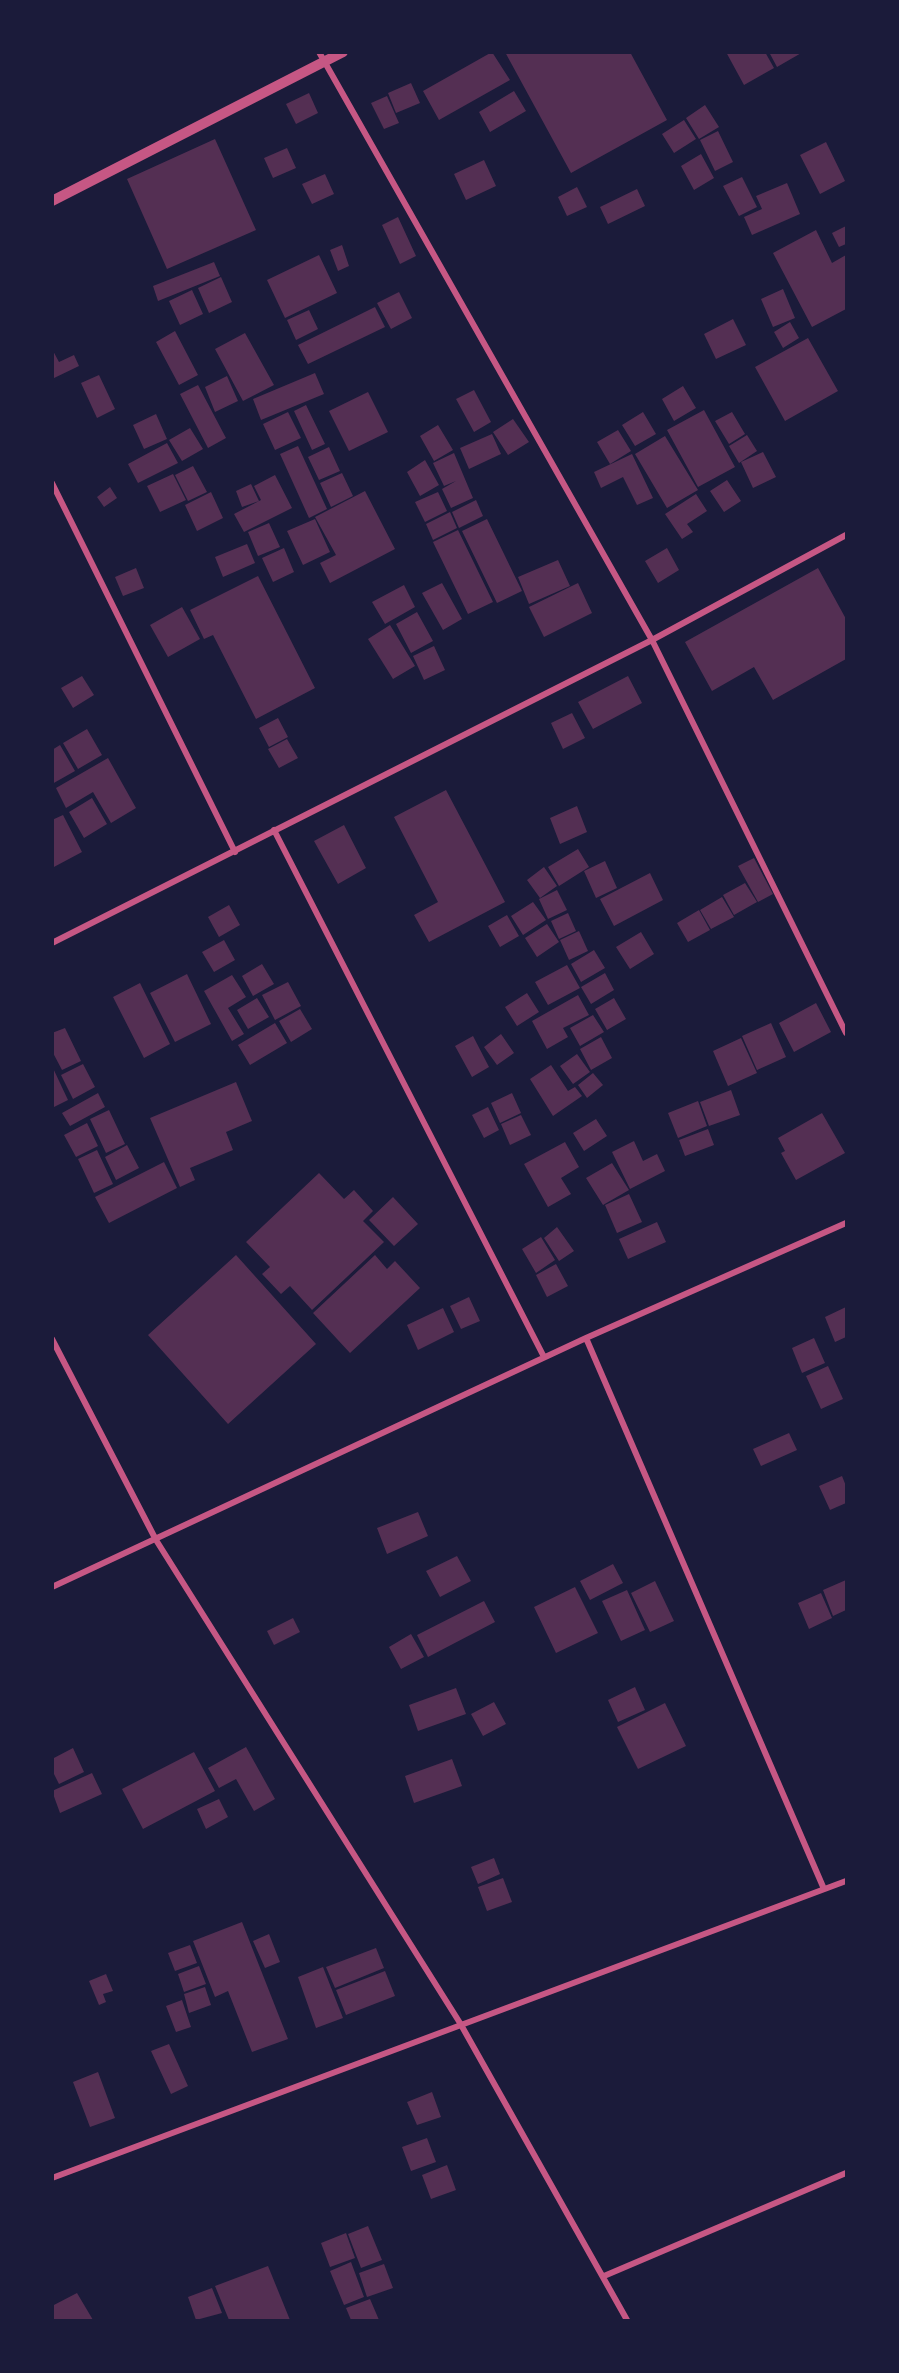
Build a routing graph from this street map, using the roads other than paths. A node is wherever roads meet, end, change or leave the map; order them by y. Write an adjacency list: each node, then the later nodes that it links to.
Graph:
1 (343, 52): 2 (street)
2 (321, 57): 3 (street); 6 (street)
3 (52, 201)
4 (52, 483): 8 (street)
5 (846, 535): 6 (street)
6 (652, 640): 7 (street); 10 (street)
7 (274, 830): 8 (street); 14 (street)
8 (235, 852): 9 (street)
9 (52, 943)
10 (846, 1033)
11 (846, 1223): 12 (street)
12 (586, 1338): 14 (street); 18 (street)
13 (52, 1339): 15 (street)
14 (544, 1357): 15 (street)
15 (156, 1540): 16 (street); 19 (street)
16 (52, 1587)
17 (846, 1881): 18 (street)
18 (825, 1889): 19 (street)
19 (460, 2024): 21 (street); 22 (street)
20 (846, 2173): 22 (street)
21 (52, 2178)
22 (604, 2276): 23 (street)
23 (627, 2320)

